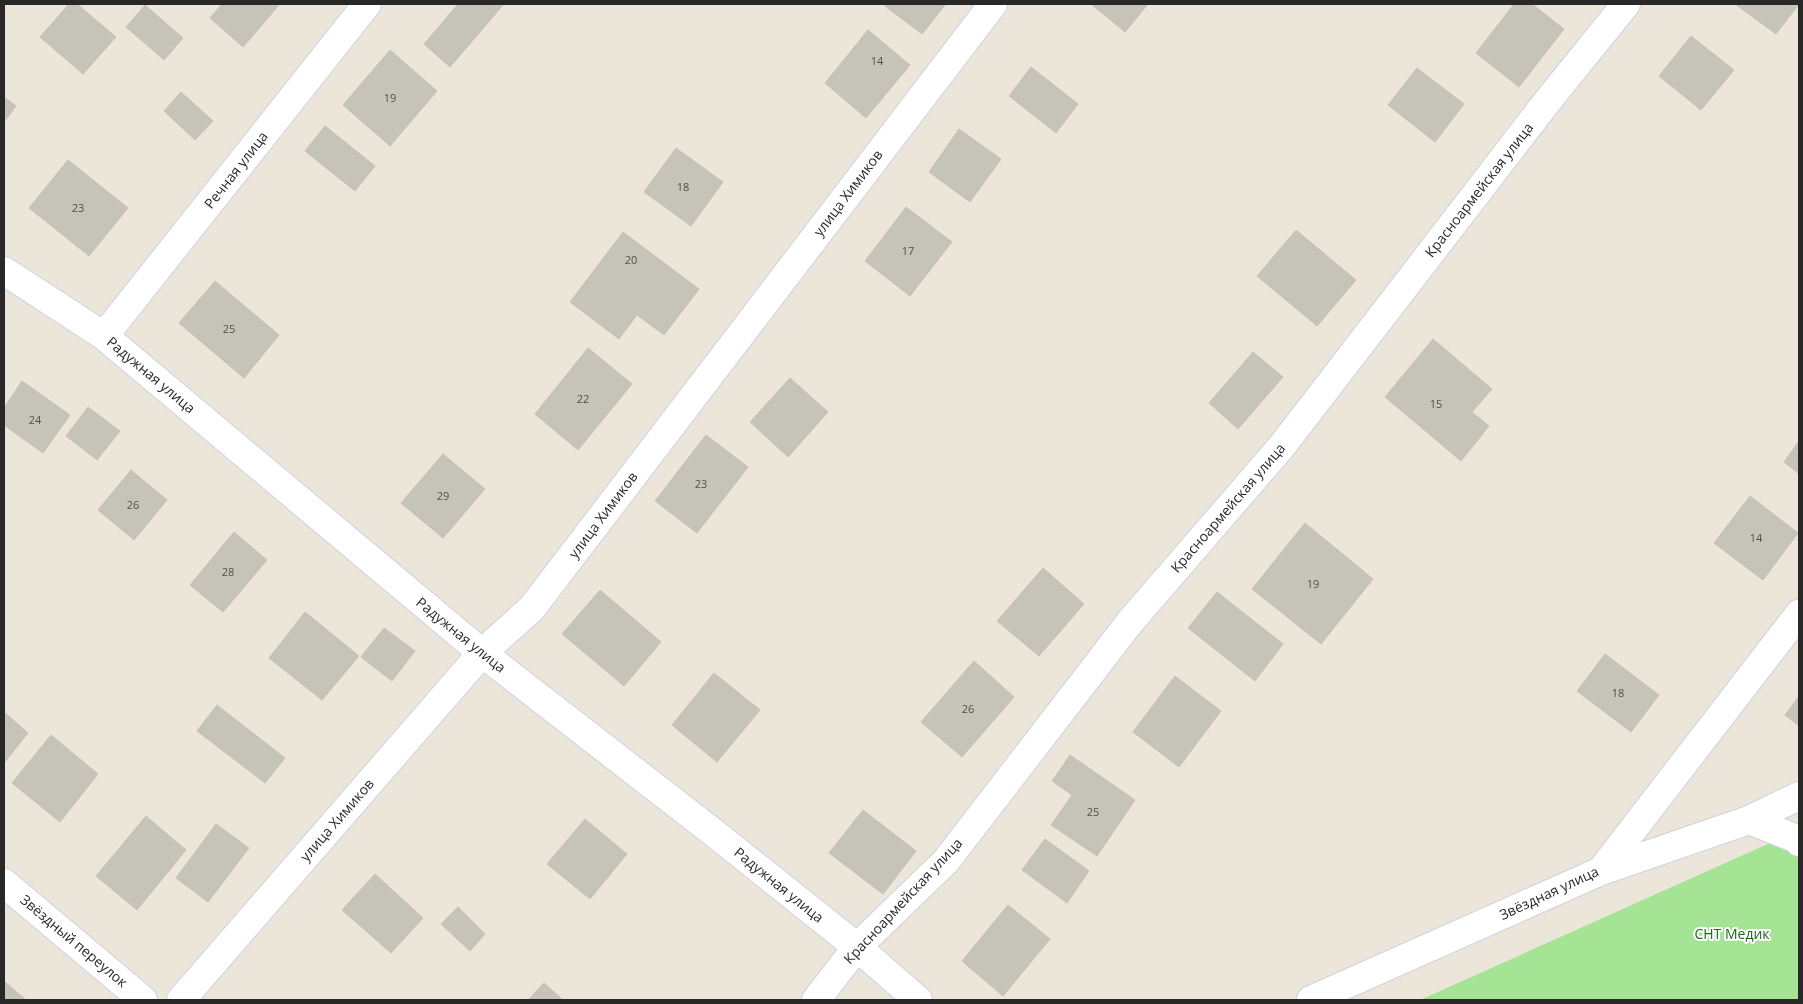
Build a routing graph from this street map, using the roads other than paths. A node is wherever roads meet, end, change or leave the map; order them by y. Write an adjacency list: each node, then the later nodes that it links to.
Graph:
1 (367, 4): 5 (street, Речная улица)
2 (993, 4): 7 (street, улица Химиков)
3 (1626, 4): 13 (street, Красноармейская улица)
4 (4, 271): 5 (street, Радужная улица)
5 (104, 336): 7 (street, Радужная улица)
6 (1799, 614): 11 (street, Звёздная улица)
7 (482, 653): 13 (street, Радужная улица); 15 (street, улица Химиков)
8 (1799, 796): 9 (street)
9 (1749, 820): 10 (street); 11 (street)
10 (1799, 842)
11 (1601, 871): 18 (street, Звёздная улица)
12 (4, 883): 14 (street, Звёздный переулок)
13 (857, 947): 16 (street, Красноармейская улица); 17 (street, Радужная улица)
14 (144, 1000)
15 (181, 1000)
16 (816, 1000)
17 (918, 1000)
18 (1311, 1000)

